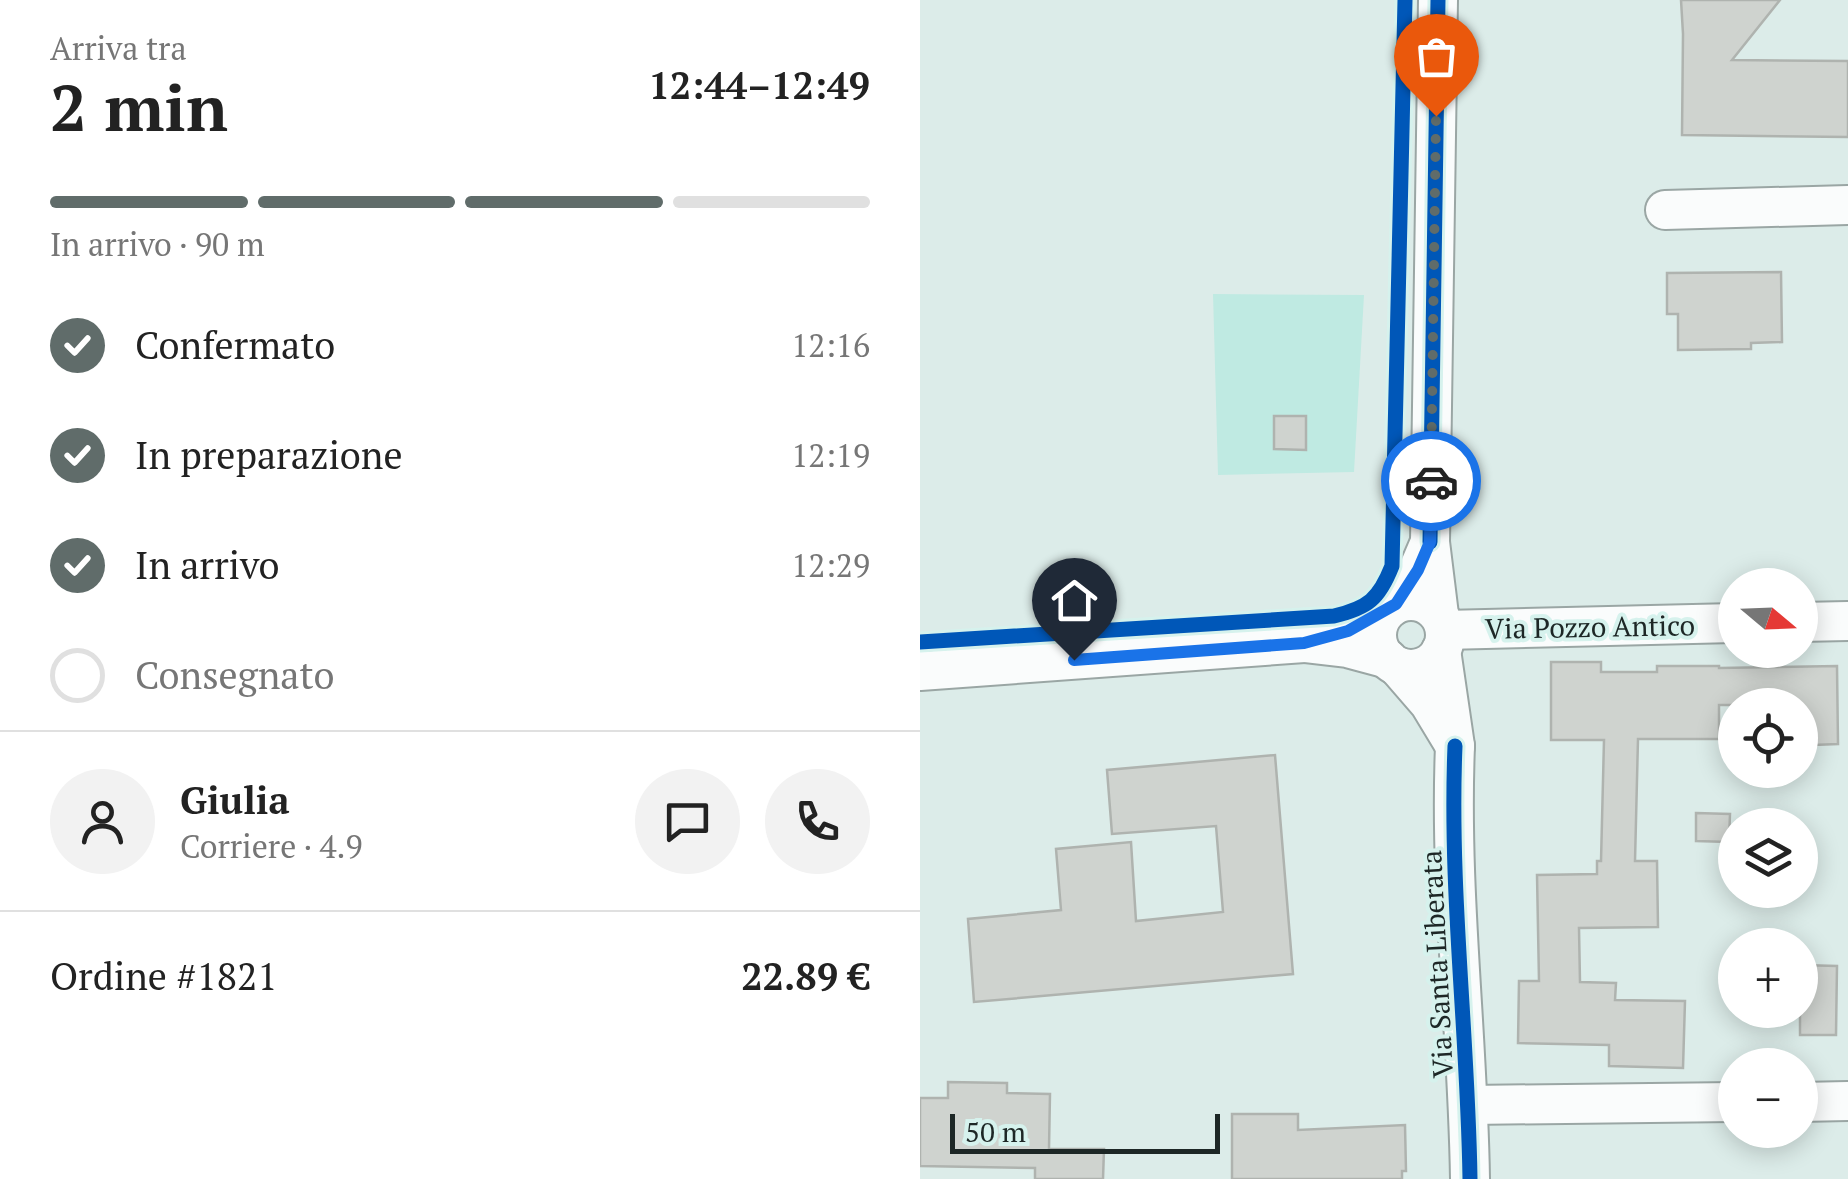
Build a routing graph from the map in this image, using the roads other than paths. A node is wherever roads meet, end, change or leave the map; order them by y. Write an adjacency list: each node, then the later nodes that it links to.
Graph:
1 (1438, 0): 4 (street, Via Santa Liberata)
2 (1848, 204): 3 (street)
3 (1665, 210)
4 (1430, 542): 5 (street, Via Santa Liberata); 9 (street, Via Santa Liberata)
5 (1393, 606): 9 (street); 10 (street); 11 (street)
6 (1848, 621): 7 (street)
7 (1818, 622)
8 (1718, 624): 9 (street, Via Pozzo Antico)
9 (1442, 631): 11 (street); 13 (street, Via Santa Liberata)
10 (1304, 643): 11 (street); 12 (street)
11 (1392, 662): 13 (street)
12 (920, 671)
13 (1454, 746): 17 (street, Via Santa Liberata)
14 (1718, 1102): 17 (street)
15 (1818, 1102): 16 (street)
16 (1848, 1102)
17 (1469, 1105): 18 (street, Via Santa Liberata)
18 (1470, 1179)

